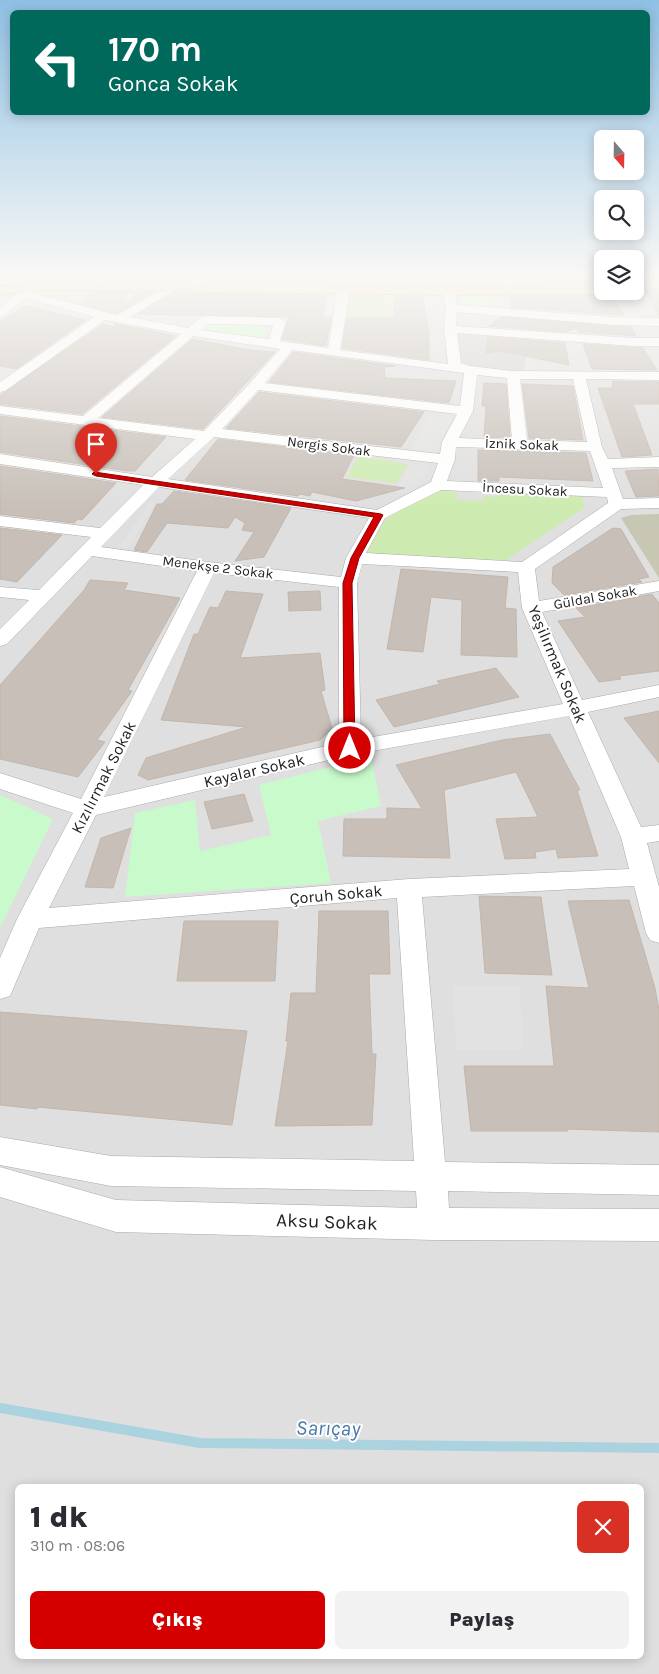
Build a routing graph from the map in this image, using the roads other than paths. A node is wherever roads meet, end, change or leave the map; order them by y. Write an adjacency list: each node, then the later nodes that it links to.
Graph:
1 (48, 354): 11 (street)
2 (164, 354): 14 (street)
3 (275, 354): 10 (street)
4 (342, 354): 6 (street)
5 (453, 354): 6 (street)
6 (471, 371): 7 (street); 13 (street)
7 (513, 375): 8 (street); 17 (street)
8 (579, 376): 9 (street); 18 (street)
9 (659, 376)
10 (255, 386): 13 (street); 15 (street)
11 (0, 388)
12 (0, 410): 14 (street, Nergis Sokak)
13 (466, 411): 16 (street)
14 (87, 420): 15 (street, Nergis Sokak)
15 (209, 434): 20 (street, Nergis Sokak); 22 (street)
16 (449, 442): 17 (street, İznik Sokak); 20 (street)
17 (520, 444): 18 (street, İznik Sokak)
18 (599, 455): 21 (street, İznik Sokak); 24 (street)
19 (0, 459): 22 (street)
20 (447, 459): 23 (street)
21 (659, 462)
22 (154, 483): 26 (street); 28 (street)
23 (438, 485): 24 (street, İncesu Sokak); 26 (street)
24 (615, 499): 25 (street, İncesu Sokak); 32 (street)
25 (659, 503)
26 (379, 515): 30 (street)
27 (0, 521): 28 (street)
28 (104, 534): 29 (street)
29 (88, 550): 31 (street, Menekşe 2 Sokak); 36 (street)
30 (355, 558): 32 (street); 33 (street)
31 (208, 567): 33 (street, Menekşe 2 Sokak); 43 (street, Kızılırmak Sokak)
32 (526, 567): 37 (street, Yeşilırmak Sokak)
33 (348, 583): 41 (street)
34 (659, 586): 37 (street, Güldal Sokak)
35 (0, 592): 36 (street)
36 (42, 596): 38 (street)
37 (531, 608): 40 (street, Yeşilırmak Sokak)
38 (0, 640)
39 (659, 691): 40 (street, Kayalar Sokak)
40 (577, 708): 41 (street, Kayalar Sokak); 45 (street, Yeşilırmak Sokak)
41 (350, 748): 43 (street, Kayalar Sokak)
42 (0, 781): 43 (street)
43 (87, 809): 48 (street, Kızılırmak Sokak)
44 (659, 833): 45 (street)
45 (633, 837): 46 (street, Yeşilırmak Sokak)
46 (642, 878): 47 (street, Çoruh Sokak); 49 (street, Yeşilırmak Sokak)
47 (409, 888): 48 (street, Çoruh Sokak); 52 (street)
48 (30, 919): 50 (street, Kızılırmak Sokak)
49 (659, 933)
50 (0, 988)
51 (0, 1152): 52 (street)
52 (431, 1175): 53 (street); 55 (street)
53 (659, 1180)
54 (0, 1182): 55 (street, Aksu Sokak)
55 (434, 1224): 56 (street, Aksu Sokak)
56 (659, 1225)

